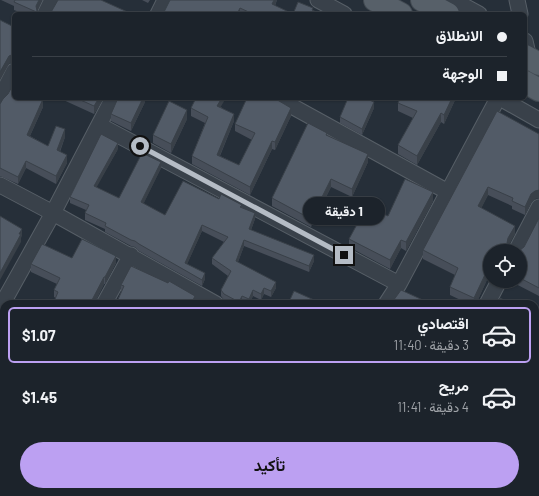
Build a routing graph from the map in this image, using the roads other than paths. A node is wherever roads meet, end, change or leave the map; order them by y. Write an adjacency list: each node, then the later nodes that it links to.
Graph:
1 (52, 0): 8 (street)
2 (166, 0): 9 (street)
3 (318, 0): 10 (street)
4 (375, 0): 11 (main road)
5 (422, 0): 12 (main road)
6 (453, 0): 13 (street)
7 (517, 0): 14 (street)
8 (46, 12)
9 (159, 12)
10 (340, 12)
11 (397, 12)
12 (444, 12)
13 (475, 12)
14 (520, 12)
15 (12, 76): 18 (street)
16 (527, 83): 17 (main road)
17 (539, 90)
18 (0, 98)
19 (112, 100): 24 (street)
20 (281, 100): 26 (street)
21 (498, 100): 26 (street)
22 (503, 100): 23 (street)
23 (539, 120)
24 (99, 125): 28 (street); 31 (street)
25 (0, 185): 28 (street)
26 (448, 192): 31 (street)
27 (539, 207): 29 (street)
28 (53, 212): 30 (street); 33 (street)
29 (520, 244)
30 (131, 256): 34 (street); 35 (street)
31 (399, 284): 36 (street)
32 (495, 288): 37 (street)
33 (4, 300)
34 (106, 300)
35 (206, 300)
36 (389, 300)
37 (489, 300)

